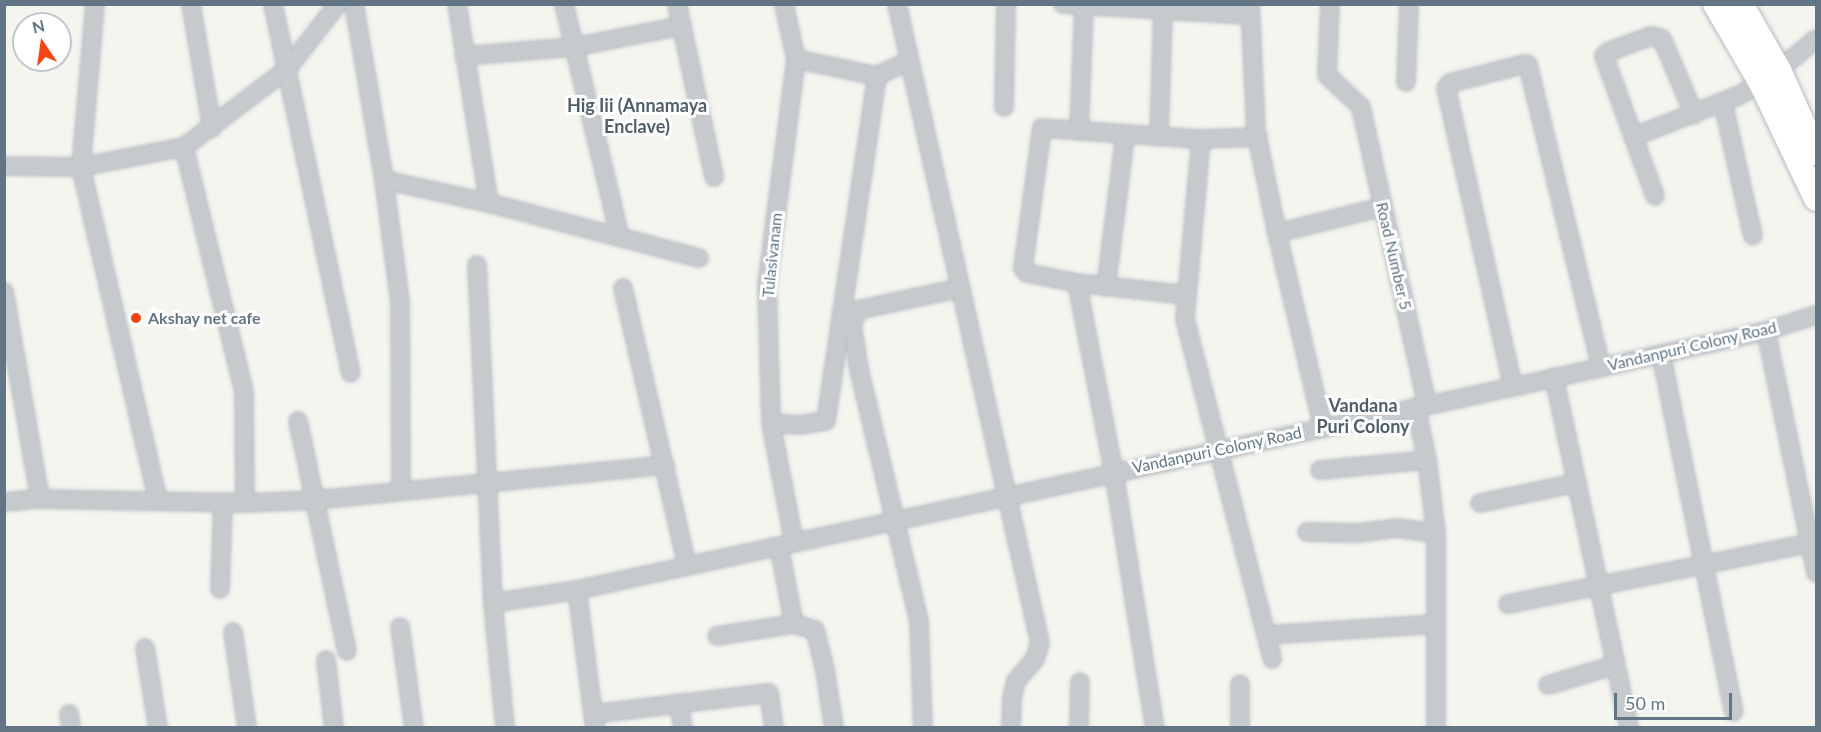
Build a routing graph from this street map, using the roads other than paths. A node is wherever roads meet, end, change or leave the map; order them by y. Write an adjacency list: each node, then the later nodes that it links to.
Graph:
1 (95, 4): 44 (street)
2 (191, 4): 34 (street)
3 (273, 4): 27 (street)
4 (338, 4): 27 (street)
5 (354, 4): 46 (street)
6 (457, 4): 24 (street)
7 (564, 4): 23 (street)
8 (676, 4): 21 (street)
9 (784, 4): 25 (street, Tulasivanam)
10 (897, 4): 26 (street)
11 (1006, 4): 32 (street)
12 (1063, 4): 17 (street)
13 (1330, 4): 50 (street, Road Number 5)
14 (1409, 4): 30 (street)
15 (1715, 4): 29 (main road)
16 (1742, 4): 29 (main road)
17 (1084, 6): 18 (street); 35 (street)
18 (1119, 6): 19 (street)
19 (1163, 10): 20 (street); 37 (street)
20 (1249, 10): 38 (street)
21 (681, 26): 23 (street); 45 (street)
22 (1816, 39): 29 (street)
23 (574, 48): 24 (street); 53 (street)
24 (464, 56): 49 (street)
25 (796, 59): 28 (street); 71 (street, Tulasivanam)
26 (908, 61): 28 (street); 59 (street)
27 (287, 69): 34 (street); 66 (street)
28 (878, 76): 71 (street)
29 (1770, 76): 31 (street); 42 (main road); 48 (main road)
30 (1406, 82)
31 (1723, 103): 33 (street); 52 (street)
32 (1004, 107)
33 (1694, 114): 39 (street); 39 (street)
34 (212, 128): 41 (street)
35 (1080, 131): 36 (street); 56 (street)
36 (1125, 136): 37 (street); 57 (street)
37 (1160, 137): 40 (street)
38 (1258, 137): 40 (street); 51 (street)
39 (1633, 137): 47 (street)
40 (1201, 139): 61 (street)
41 (184, 147): 44 (street); 87 (street)
42 (1816, 153)
43 (4, 165): 44 (street)
44 (81, 167): 83 (street)
45 (714, 177)
46 (384, 180): 49 (street); 80 (street)
47 (1655, 196)
48 (1816, 199)
49 (489, 203): 53 (street)
50 (1383, 207): 51 (street); 69 (street, Road Number 5)
51 (1277, 233): 72 (street)
52 (1754, 236)
53 (620, 237): 54 (street)
54 (699, 258)
55 (477, 265): 78 (street)
56 (1077, 284): 57 (street); 77 (street)
57 (1106, 286): 61 (street)
58 (623, 288): 75 (street)
59 (961, 288): 81 (street); 89 (street)
60 (4, 292): 82 (street)
61 (1187, 295): 73 (street)
62 (1816, 315): 63 (street, Vandanpuri Colony Road)
63 (1766, 331): 64 (street, Vandanpuri Colony Road); 92 (street)
64 (1661, 354): 65 (street, Vandanpuri Colony Road); 95 (street)
65 (1601, 367): 67 (street, Vandanpuri Colony Road); 68 (street)
66 (351, 373)
67 (1554, 377): 68 (street, Vandanpuri Colony Road); 79 (street)
68 (1513, 387): 69 (street, Vandanpuri Colony Road)
69 (1421, 406): 72 (street, Vandanpuri Colony Road); 74 (street, Road Number 5)
70 (298, 421): 84 (street)
71 (771, 423): 93 (street, Tulasivanam)
72 (1323, 427): 73 (street, Vandanpuri Colony Road)
73 (1218, 450): 77 (street, Vandanpuri Colony Road); 106 (street)
74 (1427, 460): 76 (street); 91 (street, Road Number 5)
75 (665, 465): 78 (street); 94 (street)
76 (1320, 470)
77 (1114, 472): 81 (street, Vandanpuri Colony Road); 130 (street)
78 (486, 483): 80 (street); 100 (street)
79 (1577, 483): 88 (street); 97 (street)
80 (401, 491): 84 (street)
81 (1008, 496): 89 (street, Vandanpuri Colony Road); 128 (street)
82 (40, 499): 83 (street); 85 (street)
83 (158, 500): 86 (street)
84 (316, 500): 87 (street); 109 (street)
85 (4, 502)
86 (223, 502): 87 (street); 98 (street)
87 (245, 503)
88 (1480, 503)
89 (896, 520): 93 (street, Vandanpuri Colony Road); 127 (street)
90 (1307, 532): 91 (street)
91 (1436, 533): 103 (street, Road Number 5)
92 (1813, 543): 95 (street); 96 (street)
93 (787, 544): 94 (street, Vandanpuri Colony Road); 102 (street, Tulasivanam)
94 (687, 565): 99 (street, Vandanpuri Colony Road)
95 (1704, 565): 97 (street); 117 (street)
96 (1816, 573)
97 (1598, 586): 101 (street); 112 (street)
98 (220, 589)
99 (577, 590): 100 (street, Vandanpuri Colony Road); 118 (street)
100 (493, 603): 123 (street)
101 (1508, 604)
102 (794, 624): 107 (street); 126 (street)
103 (1436, 624): 106 (street); 132 (street, Road Number 5)
104 (400, 627): 122 (street)
105 (233, 632): 120 (street)
106 (1266, 635): 110 (street)
107 (717, 636)
108 (146, 648): 119 (street)
109 (347, 651)
110 (1272, 659)
111 (327, 660): 121 (street)
112 (1615, 665): 115 (street); 133 (street)
113 (1080, 682): 129 (street)
114 (1240, 684): 131 (street)
115 (1548, 685)
116 (680, 704): 118 (street); 124 (street); 125 (street)
117 (1734, 712)
118 (594, 721)
119 (158, 728)
120 (247, 728)
121 (334, 728)
122 (414, 728)
123 (505, 728)
124 (683, 728)
125 (774, 728)
126 (834, 728)
127 (923, 728)
128 (1011, 728)
129 (1078, 728)
130 (1155, 728)
131 (1240, 728)
132 (1436, 728)
133 (1629, 728)

